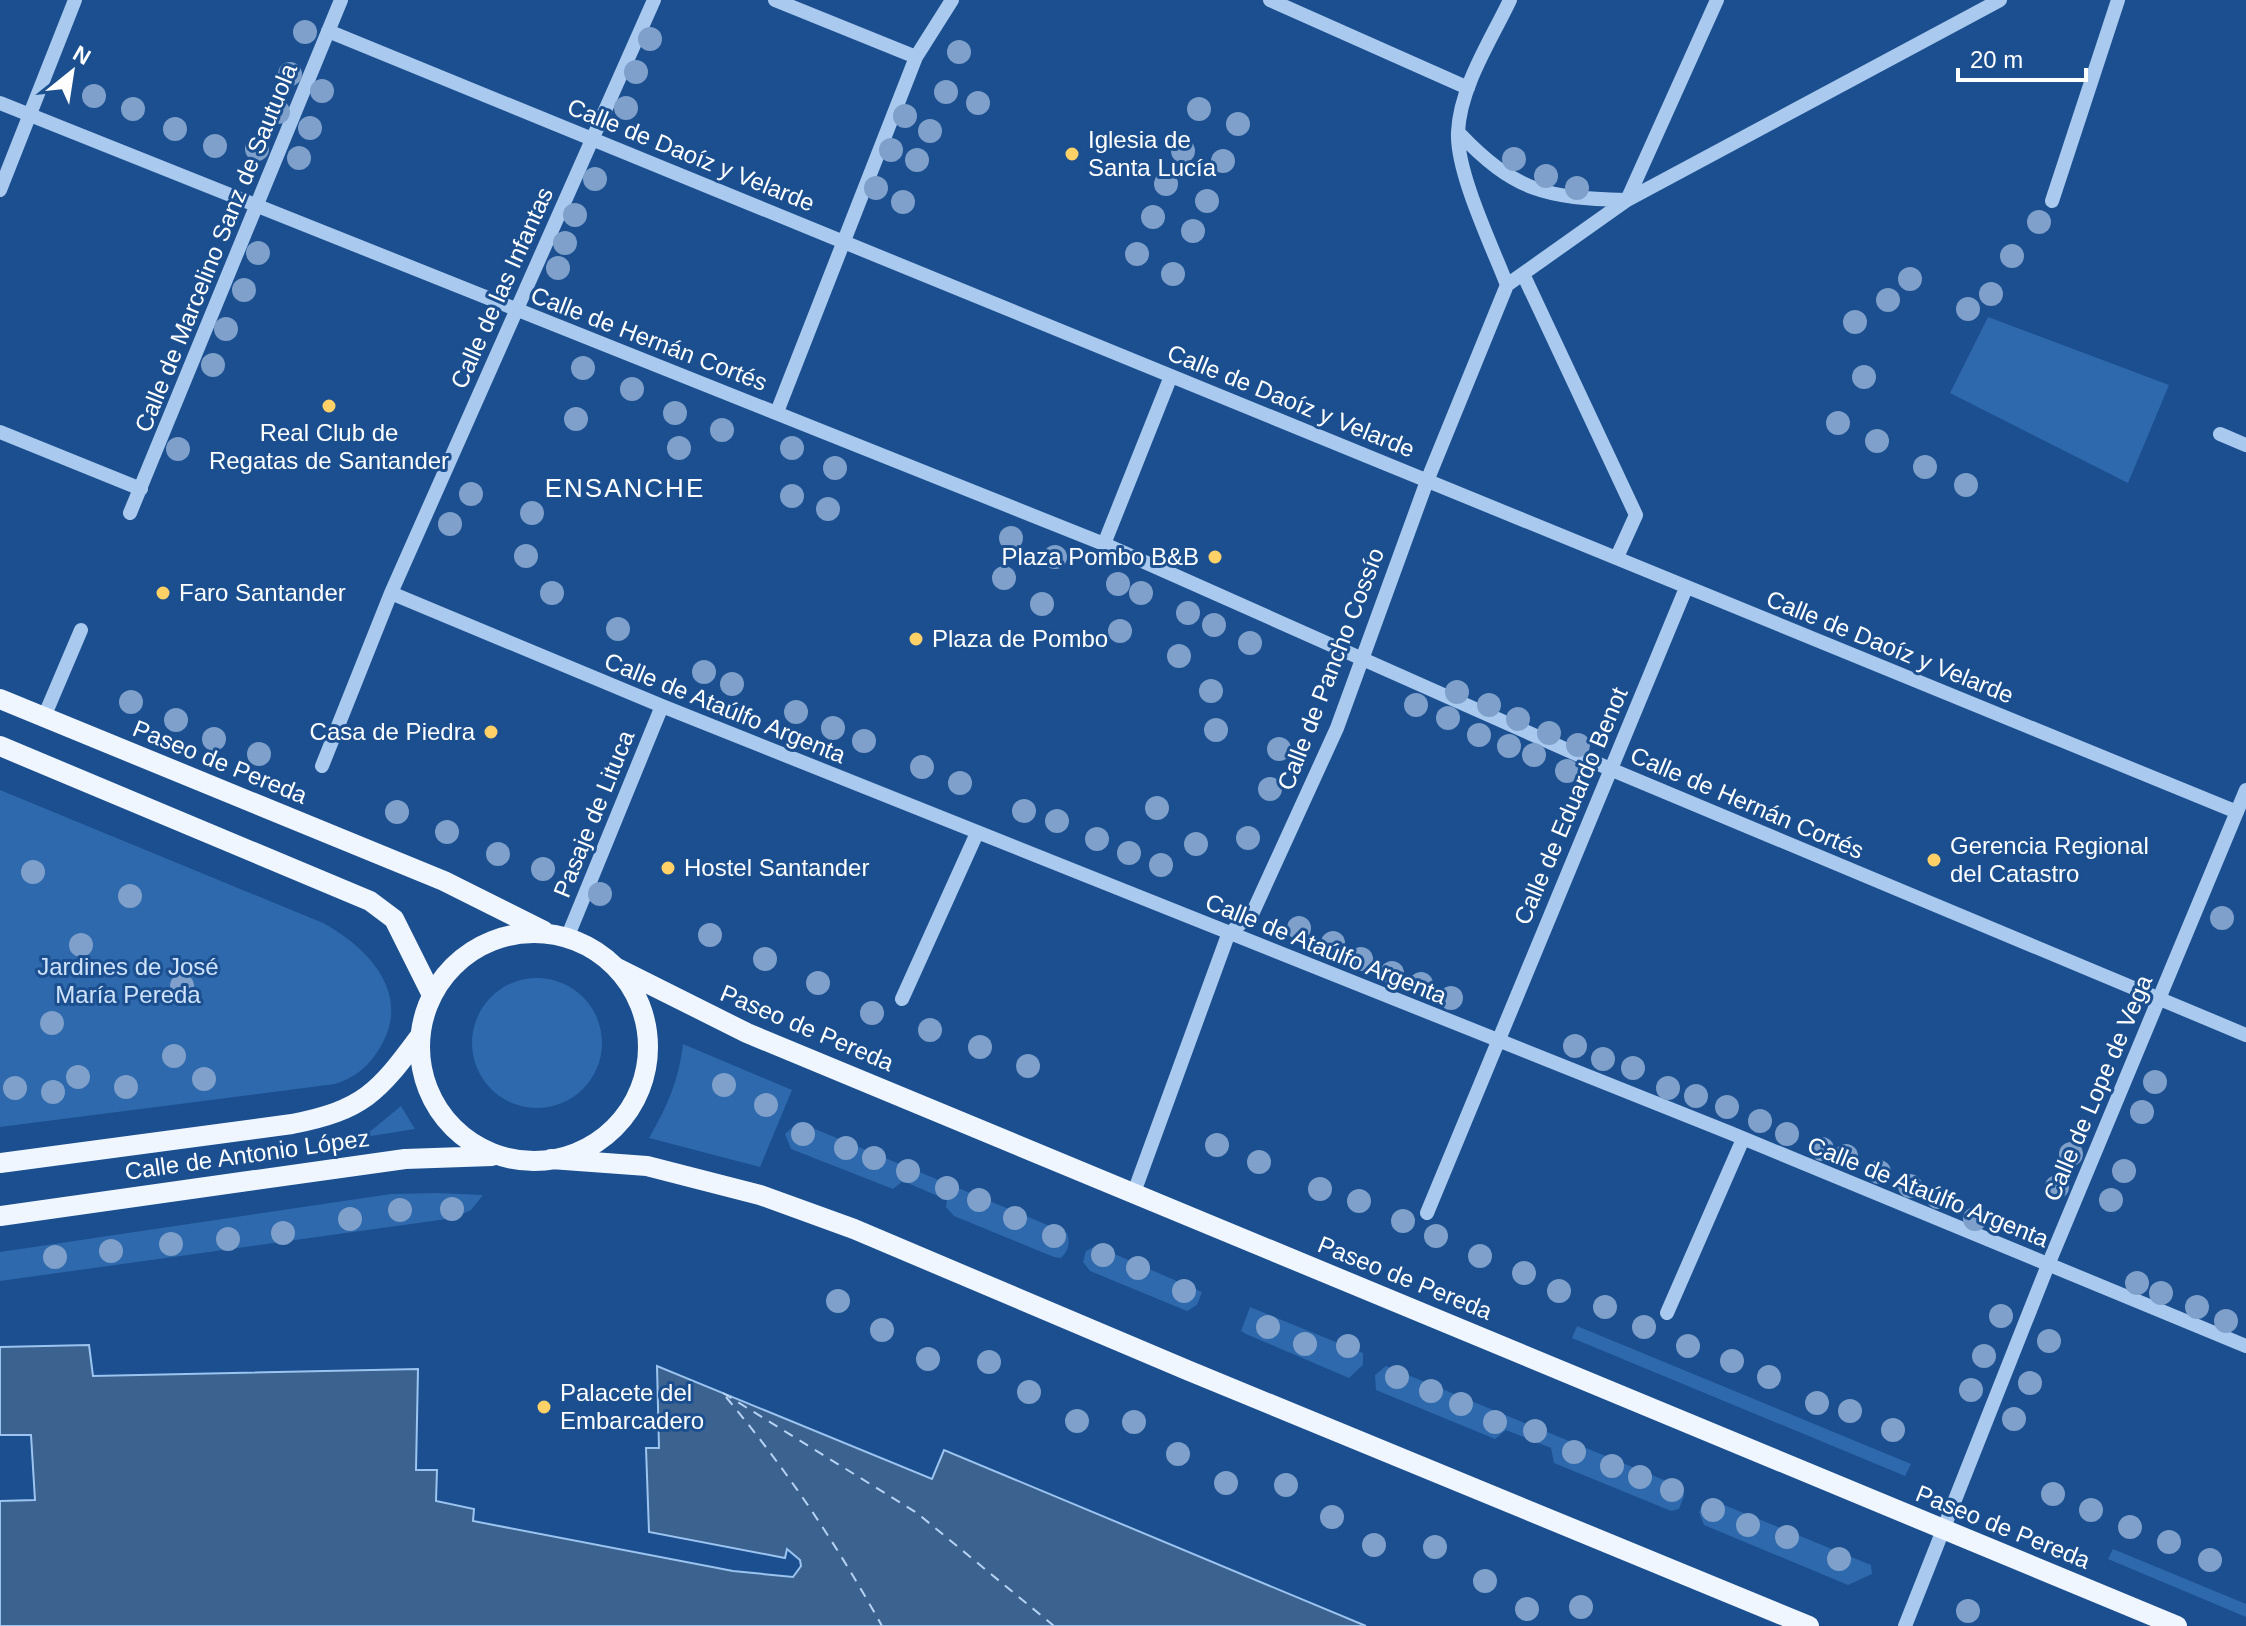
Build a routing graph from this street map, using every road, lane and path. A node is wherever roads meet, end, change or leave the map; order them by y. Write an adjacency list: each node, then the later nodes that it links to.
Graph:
1 (75, 0): 15 (street)
2 (341, 0): 11 (street, Calle de Marcelino Sanz de Sautuola)
3 (654, 0): 17 (street, Calle de las Infantas)
4 (775, 0): 12 (street)
5 (952, 0): 12 (street)
6 (1270, 0): 13 (street)
7 (1510, 0): 13 (street)
8 (1717, 0): 19 (street)
9 (2000, 0): 19 (street)
10 (2118, 0): 20 (street)
11 (328, 31): 17 (street, Calle de Daoíz y Velarde); 21 (street, Calle de Marcelino Sanz de Sautuola)
12 (916, 57): 22 (street)
13 (1468, 88): 16 (street)
14 (0, 103): 15 (street, Calle de Hernán Cortés)
15 (29, 114): 18 (street); 21 (street, Calle de Hernán Cortés)
16 (1458, 132): 19 (street); 24 (street)
17 (593, 139): 22 (street, Calle de Daoíz y Velarde); 25 (street, Calle de las Infantas)
18 (0, 190)
19 (1627, 200): 23 (street)
20 (2052, 201)
21 (255, 204): 25 (street, Calle de Hernán Cortés); 32 (street, Calle de Marcelino Sanz de Sautuola)
22 (843, 241): 26 (street, Calle de Daoíz y Velarde); 27 (street)
23 (1523, 274): 24 (street); 35 (street)
24 (1507, 285): 31 (street, Calle de Pancho Cossío)
25 (516, 311): 27 (street, Calle de Hernán Cortés); 37 (street, Calle de las Infantas)
26 (1171, 376): 31 (street, Calle de Daoíz y Velarde); 34 (street)
27 (777, 412): 34 (street, Calle de Hernán Cortés)
28 (0, 432): 32 (street)
29 (2220, 434): 30 (street)
30 (2246, 445)
31 (1427, 481): 35 (street, Calle de Daoíz y Velarde); 39 (street, Calle de Pancho Cossío)
32 (141, 489): 33 (street, Calle de Marcelino Sanz de Sautuola)
33 (130, 513)
34 (1104, 544): 39 (street, Calle de Hernán Cortés)
35 (1617, 557): 36 (street, Calle de Daoíz y Velarde)
36 (1686, 588): 45 (street, Calle de Eduardo Benot); 47 (street, Calle de Daoíz y Velarde)
37 (391, 593): 41 (street, Calle de Ataúlfo Argenta); 44 (street, Calle de las Infantas)
38 (81, 630): 42 (street)
39 (1361, 658): 45 (street, Calle de Hernán Cortés); 49 (street, Calle de Pancho Cossío)
40 (0, 699): 42 (main road, Paseo de Pereda)
41 (662, 706): 48 (street, Calle de Ataúlfo Argenta); 50 (street, Pasaje de Lituca)
42 (44, 717): 50 (main road, Paseo de Pereda)
43 (0, 746): 52 (main road)
44 (322, 766)
45 (1610, 769): 54 (street, Calle de Hernán Cortés); 57 (street, Calle de Eduardo Benot)
46 (2246, 790): 47 (street, Calle de Lope de Vega)
47 (2237, 812): 54 (street, Calle de Lope de Vega)
48 (977, 833): 49 (street, Calle de Ataúlfo Argenta); 53 (street)
49 (1228, 935): 57 (street, Calle de Ataúlfo Argenta); 62 (street, Calle de Pancho Cossío)
50 (558, 936): 51 (main road); 52 (main road)
51 (617, 968): 60 (main road); 62 (main road, Paseo de Pereda)
52 (432, 995): 56 (main road)
53 (902, 999)
54 (2160, 999): 55 (street, Calle de Hernán Cortés); 65 (street, Calle de Lope de Vega)
55 (2246, 1035)
56 (420, 1036): 59 (main road); 61 (main road, Calle de Antonio López)
57 (1496, 1041): 58 (street, Calle de Ataúlfo Argenta); 63 (street, Calle de Eduardo Benot)
58 (1743, 1139): 65 (street, Calle de Ataúlfo Argenta); 66 (street)
59 (503, 1156): 60 (main road); 64 (main road, Calle de Antonio López)
60 (551, 1159): 69 (main road)
61 (0, 1163)
62 (1133, 1195): 68 (main road, Paseo de Pereda)
63 (1427, 1213)
64 (0, 1216)
65 (2048, 1265): 67 (street, Calle de Ataúlfo Argenta); 68 (street, Calle de Lope de Vega)
66 (1667, 1313)
67 (2246, 1346)
68 (1943, 1530): 70 (street, Calle de Lope de Vega); 71 (main road, Paseo de Pereda)
69 (1809, 1626)
70 (1905, 1626)
71 (2177, 1626)

